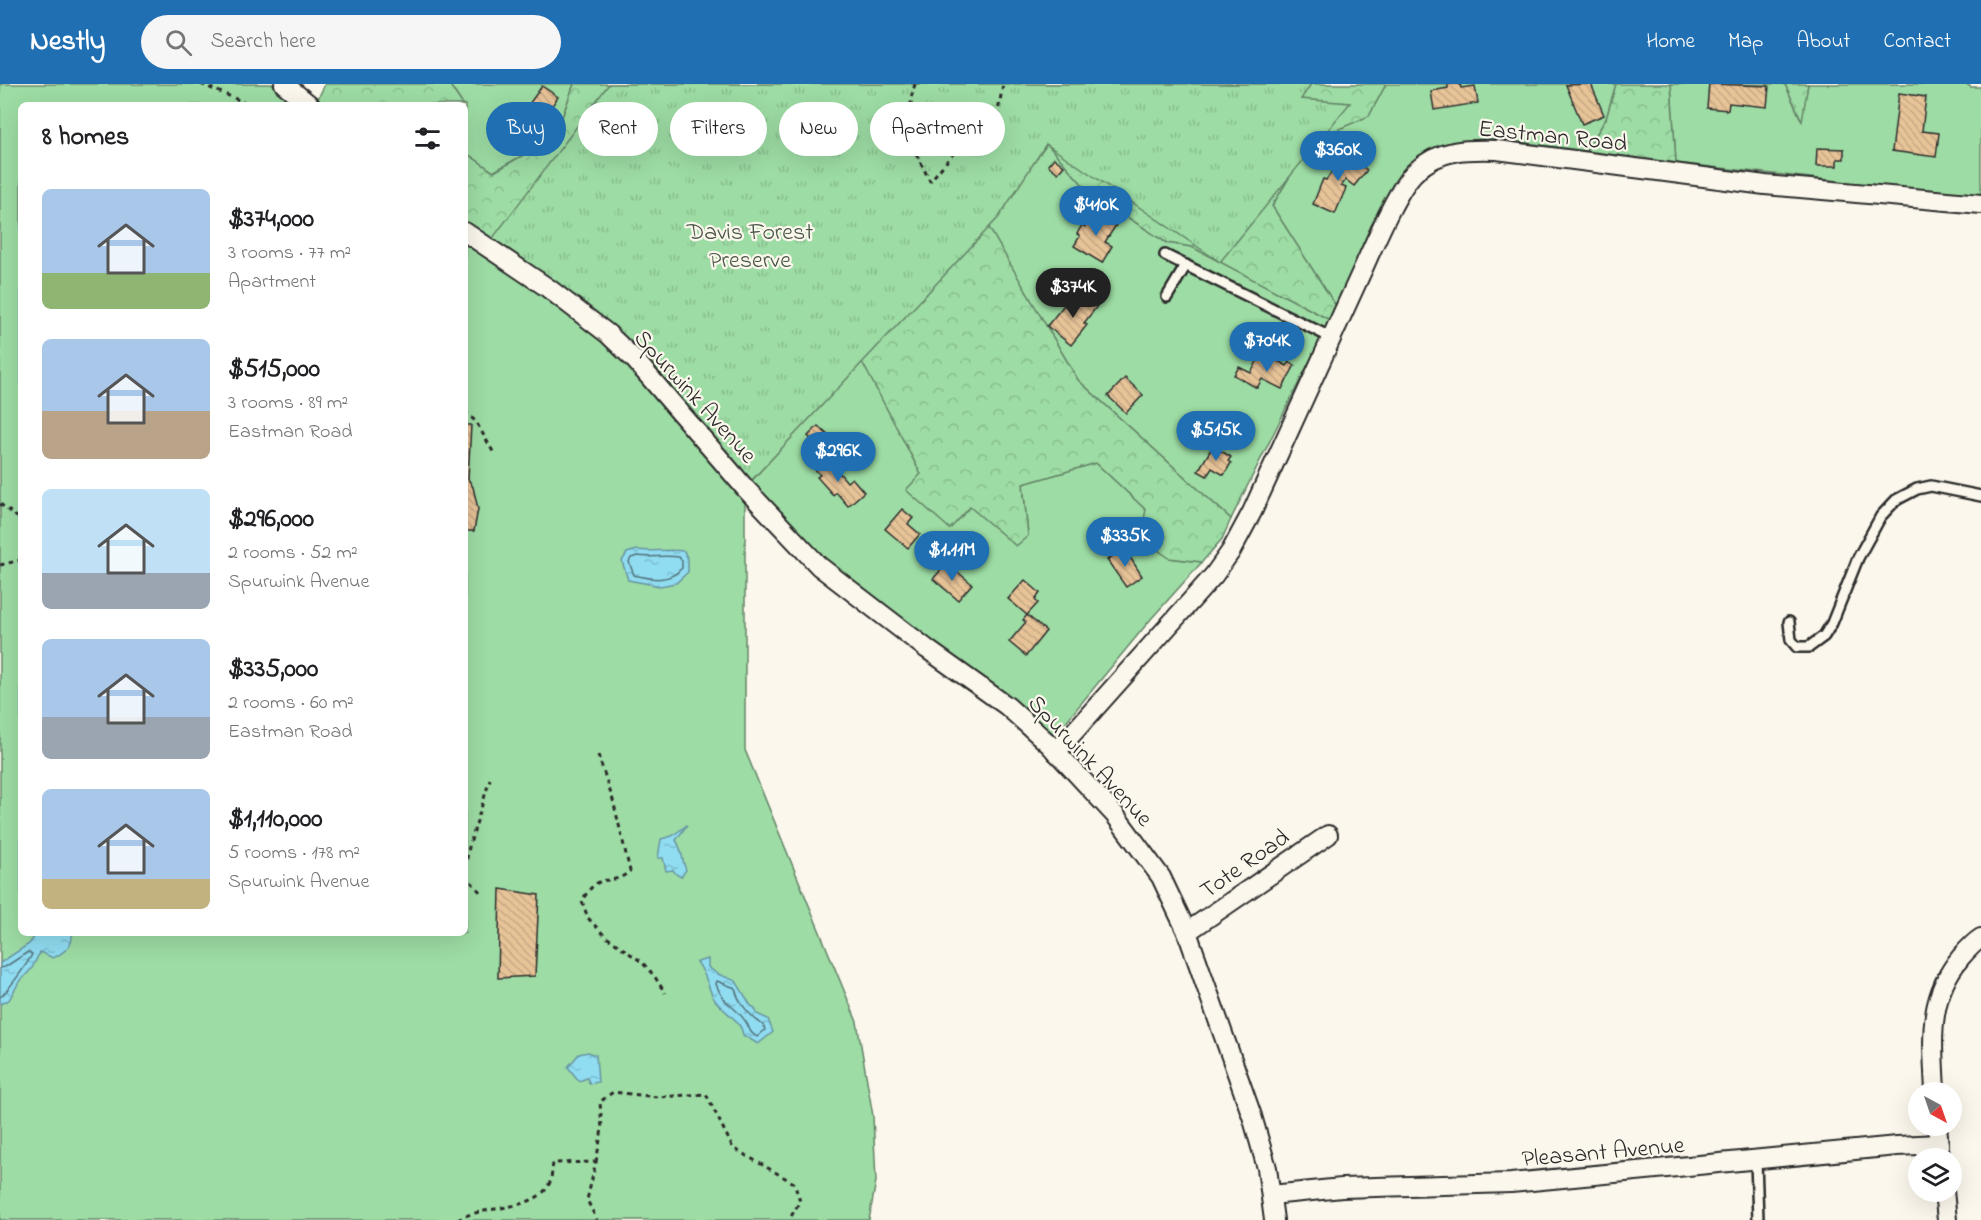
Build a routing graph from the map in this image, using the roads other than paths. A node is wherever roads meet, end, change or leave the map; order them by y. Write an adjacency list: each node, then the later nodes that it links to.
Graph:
1 (284, 84): 2 (street)
2 (306, 102)
3 (1981, 204): 8 (street, Eastman Road)
4 (468, 234): 11 (street, Spurwink Avenue)
5 (1165, 255): 6 (lane)
6 (1186, 265): 7 (lane); 8 (lane)
7 (1167, 297)
8 (1332, 338): 11 (street, Eastman Road)
9 (1981, 496): 10 (lane)
10 (1789, 622)
11 (1056, 752): 13 (street, Spurwink Avenue)
12 (1328, 835): 13 (street, Tote Road)
13 (1187, 932): 18 (street, Spurwink Avenue)
14 (1981, 938): 15 (street)
15 (1934, 1082)
16 (1914, 1148): 17 (street, Pleasant Avenue)
17 (1756, 1161): 18 (street, Pleasant Avenue); 21 (lane)
18 (1271, 1194): 20 (street, Spurwink Avenue)
19 (1945, 1202): 22 (street)
20 (1274, 1220)
21 (1758, 1220)
22 (1947, 1220)

